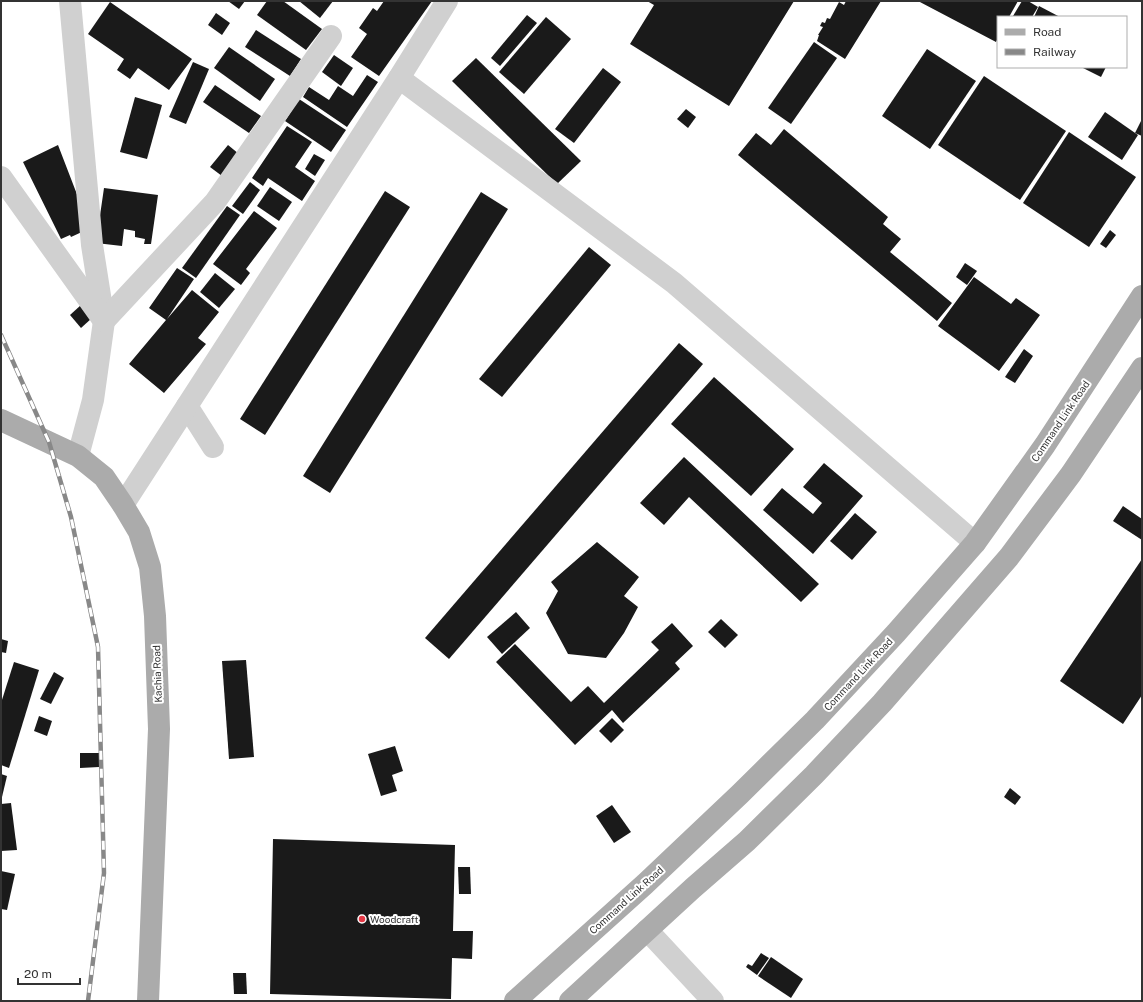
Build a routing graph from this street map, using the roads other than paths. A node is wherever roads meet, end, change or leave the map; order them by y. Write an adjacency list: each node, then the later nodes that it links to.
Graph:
1 (70, 1): 7 (street)
2 (447, 1): 4 (street)
3 (331, 36): 7 (street)
4 (399, 78): 9 (street); 14 (street)
5 (1, 177): 7 (street)
6 (1142, 296): 14 (main road, Command Link Road)
7 (104, 321): 12 (street)
8 (1142, 368): 15 (main road)
9 (187, 406): 11 (street); 13 (street)
10 (1, 420): 12 (main road, Kachia Road)
11 (213, 447)
12 (78, 456): 13 (main road, Kachia Road)
13 (123, 505): 16 (main road, Kachia Road)
14 (974, 543): 17 (main road, Command Link Road)
15 (647, 930): 18 (main road); 19 (street)
16 (148, 1001)
17 (515, 1001)
18 (570, 1001)
19 (713, 1001)

